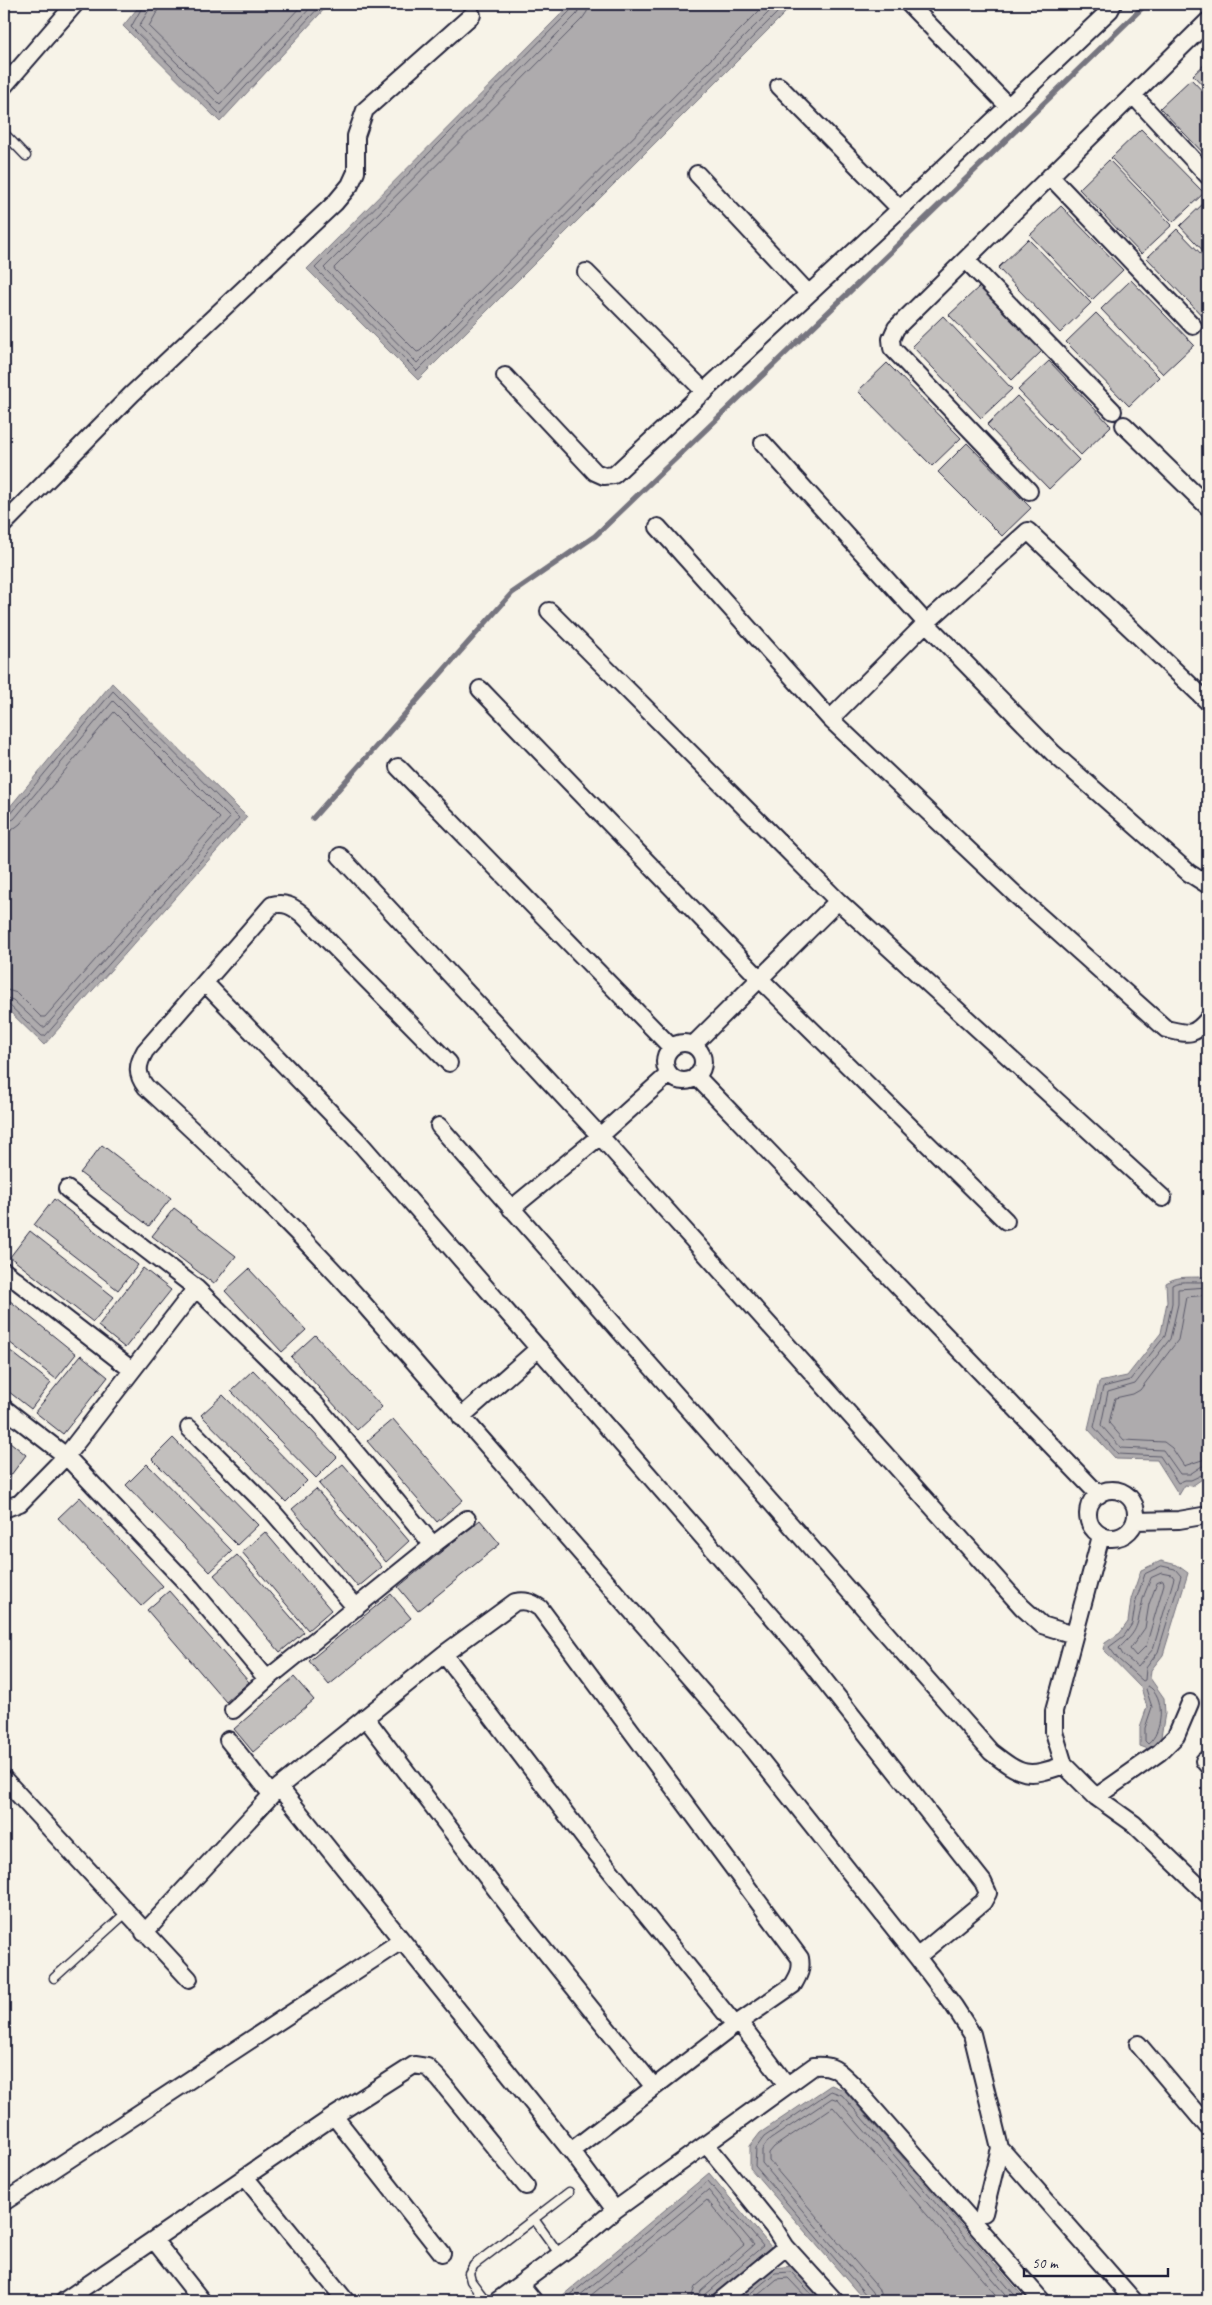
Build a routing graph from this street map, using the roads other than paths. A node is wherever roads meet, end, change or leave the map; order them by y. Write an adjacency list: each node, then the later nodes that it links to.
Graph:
1 (75, 4): 6 (street)
2 (909, 4): 9 (street)
3 (1113, 4): 9 (street)
4 (472, 15): 27 (street)
5 (1208, 21): 8 (street)
6 (4, 86)
7 (779, 86): 15 (street)
8 (1133, 94): 13 (street); 14 (street)
9 (1008, 106): 15 (street)
10 (4, 133): 11 (lane)
11 (26, 156)
12 (697, 174): 18 (street)
13 (1050, 176): 16 (street); 19 (street)
14 (1208, 176)
15 (900, 209): 18 (street)
16 (966, 260): 22 (street); 25 (street)
17 (586, 272): 21 (street)
18 (808, 293): 21 (street)
19 (1193, 326)
20 (505, 376): 21 (street)
21 (706, 392)
22 (1113, 411)
23 (1124, 425): 26 (street)
24 (763, 443): 30 (street)
25 (1029, 491)
26 (1208, 507)
27 (4, 524)
28 (658, 527): 33 (street)
29 (549, 612): 37 (street)
30 (926, 623): 32 (street); 33 (street); 36 (street)
31 (480, 688): 38 (street)
32 (1208, 702)
33 (830, 720): 40 (street)
34 (398, 767): 42 (street)
35 (340, 856): 47 (street)
36 (1208, 885)
37 (838, 901): 38 (street); 49 (street)
38 (761, 980): 41 (street); 51 (street)
39 (205, 983): 43 (street); 54 (street); 57 (street)
40 (1208, 1019)
41 (694, 1045): 42 (street); 45 (street)
42 (671, 1047): 44 (street)
43 (449, 1064)
44 (669, 1074): 45 (street); 47 (street)
45 (696, 1076): 60 (street)
46 (439, 1126): 50 (street)
47 (600, 1136): 50 (street); 68 (street)
48 (68, 1190): 53 (street)
49 (1163, 1198)
50 (511, 1209): 75 (street)
51 (1006, 1221)
52 (4, 1270): 55 (street)
53 (196, 1288): 55 (street); 66 (street)
54 (539, 1348): 57 (street); 83 (street)
55 (132, 1370): 59 (street)
56 (4, 1408): 59 (street)
57 (461, 1417): 83 (street)
58 (189, 1428): 67 (street)
59 (66, 1456): 61 (street); 70 (street)
60 (1099, 1494): 64 (street); 65 (street)
61 (4, 1509)
62 (1207, 1517): 64 (street)
63 (467, 1519): 66 (street)
64 (1135, 1521): 65 (street)
65 (1101, 1536): 68 (street)
66 (433, 1545): 67 (street)
67 (356, 1608): 70 (street)
68 (1074, 1635): 75 (street)
69 (444, 1654): 73 (street); 86 (street); 86 (street)
70 (267, 1679): 72 (street)
71 (1190, 1703): 78 (street)
72 (233, 1710)
73 (365, 1716): 77 (street); 89 (street)
74 (228, 1740): 77 (street)
75 (1064, 1765): 78 (street)
76 (4, 1779): 80 (street)
77 (275, 1790): 81 (street); 82 (street)
78 (1096, 1798): 79 (street)
79 (1208, 1895)
80 (126, 1913): 81 (street); 84 (lane)
81 (144, 1933): 85 (street)
82 (401, 1940): 94 (street); 98 (street)
83 (917, 1957): 93 (street)
84 (54, 1978)
85 (189, 1979)
86 (737, 2024): 88 (street); 89 (street)
87 (1138, 2044): 91 (street)
88 (787, 2085): 92 (street); 115 (street)
89 (654, 2087): 94 (street)
90 (334, 2116): 95 (street); 96 (street); 104 (street)
91 (1208, 2127)
92 (706, 2144): 99 (street); 103 (street)
93 (1000, 2148): 100 (street); 116 (street)
94 (571, 2151): 99 (street)
95 (245, 2177): 102 (street); 110 (street)
96 (526, 2186)
97 (569, 2192): 101 (lane)
98 (4, 2202)
99 (614, 2210): 105 (street)
100 (984, 2213)
101 (534, 2219): 105 (lane); 111 (lane)
102 (154, 2240): 108 (street); 109 (street)
103 (786, 2247): 113 (street); 114 (street)
104 (442, 2254)
105 (560, 2254): 106 (street)
106 (520, 2284): 107 (street); 112 (street)
107 (502, 2300)
108 (64, 2301)
109 (202, 2301)
110 (346, 2301)
111 (486, 2301)
112 (534, 2301)
113 (720, 2301)
114 (835, 2301)
115 (1042, 2301)
116 (1134, 2301)

